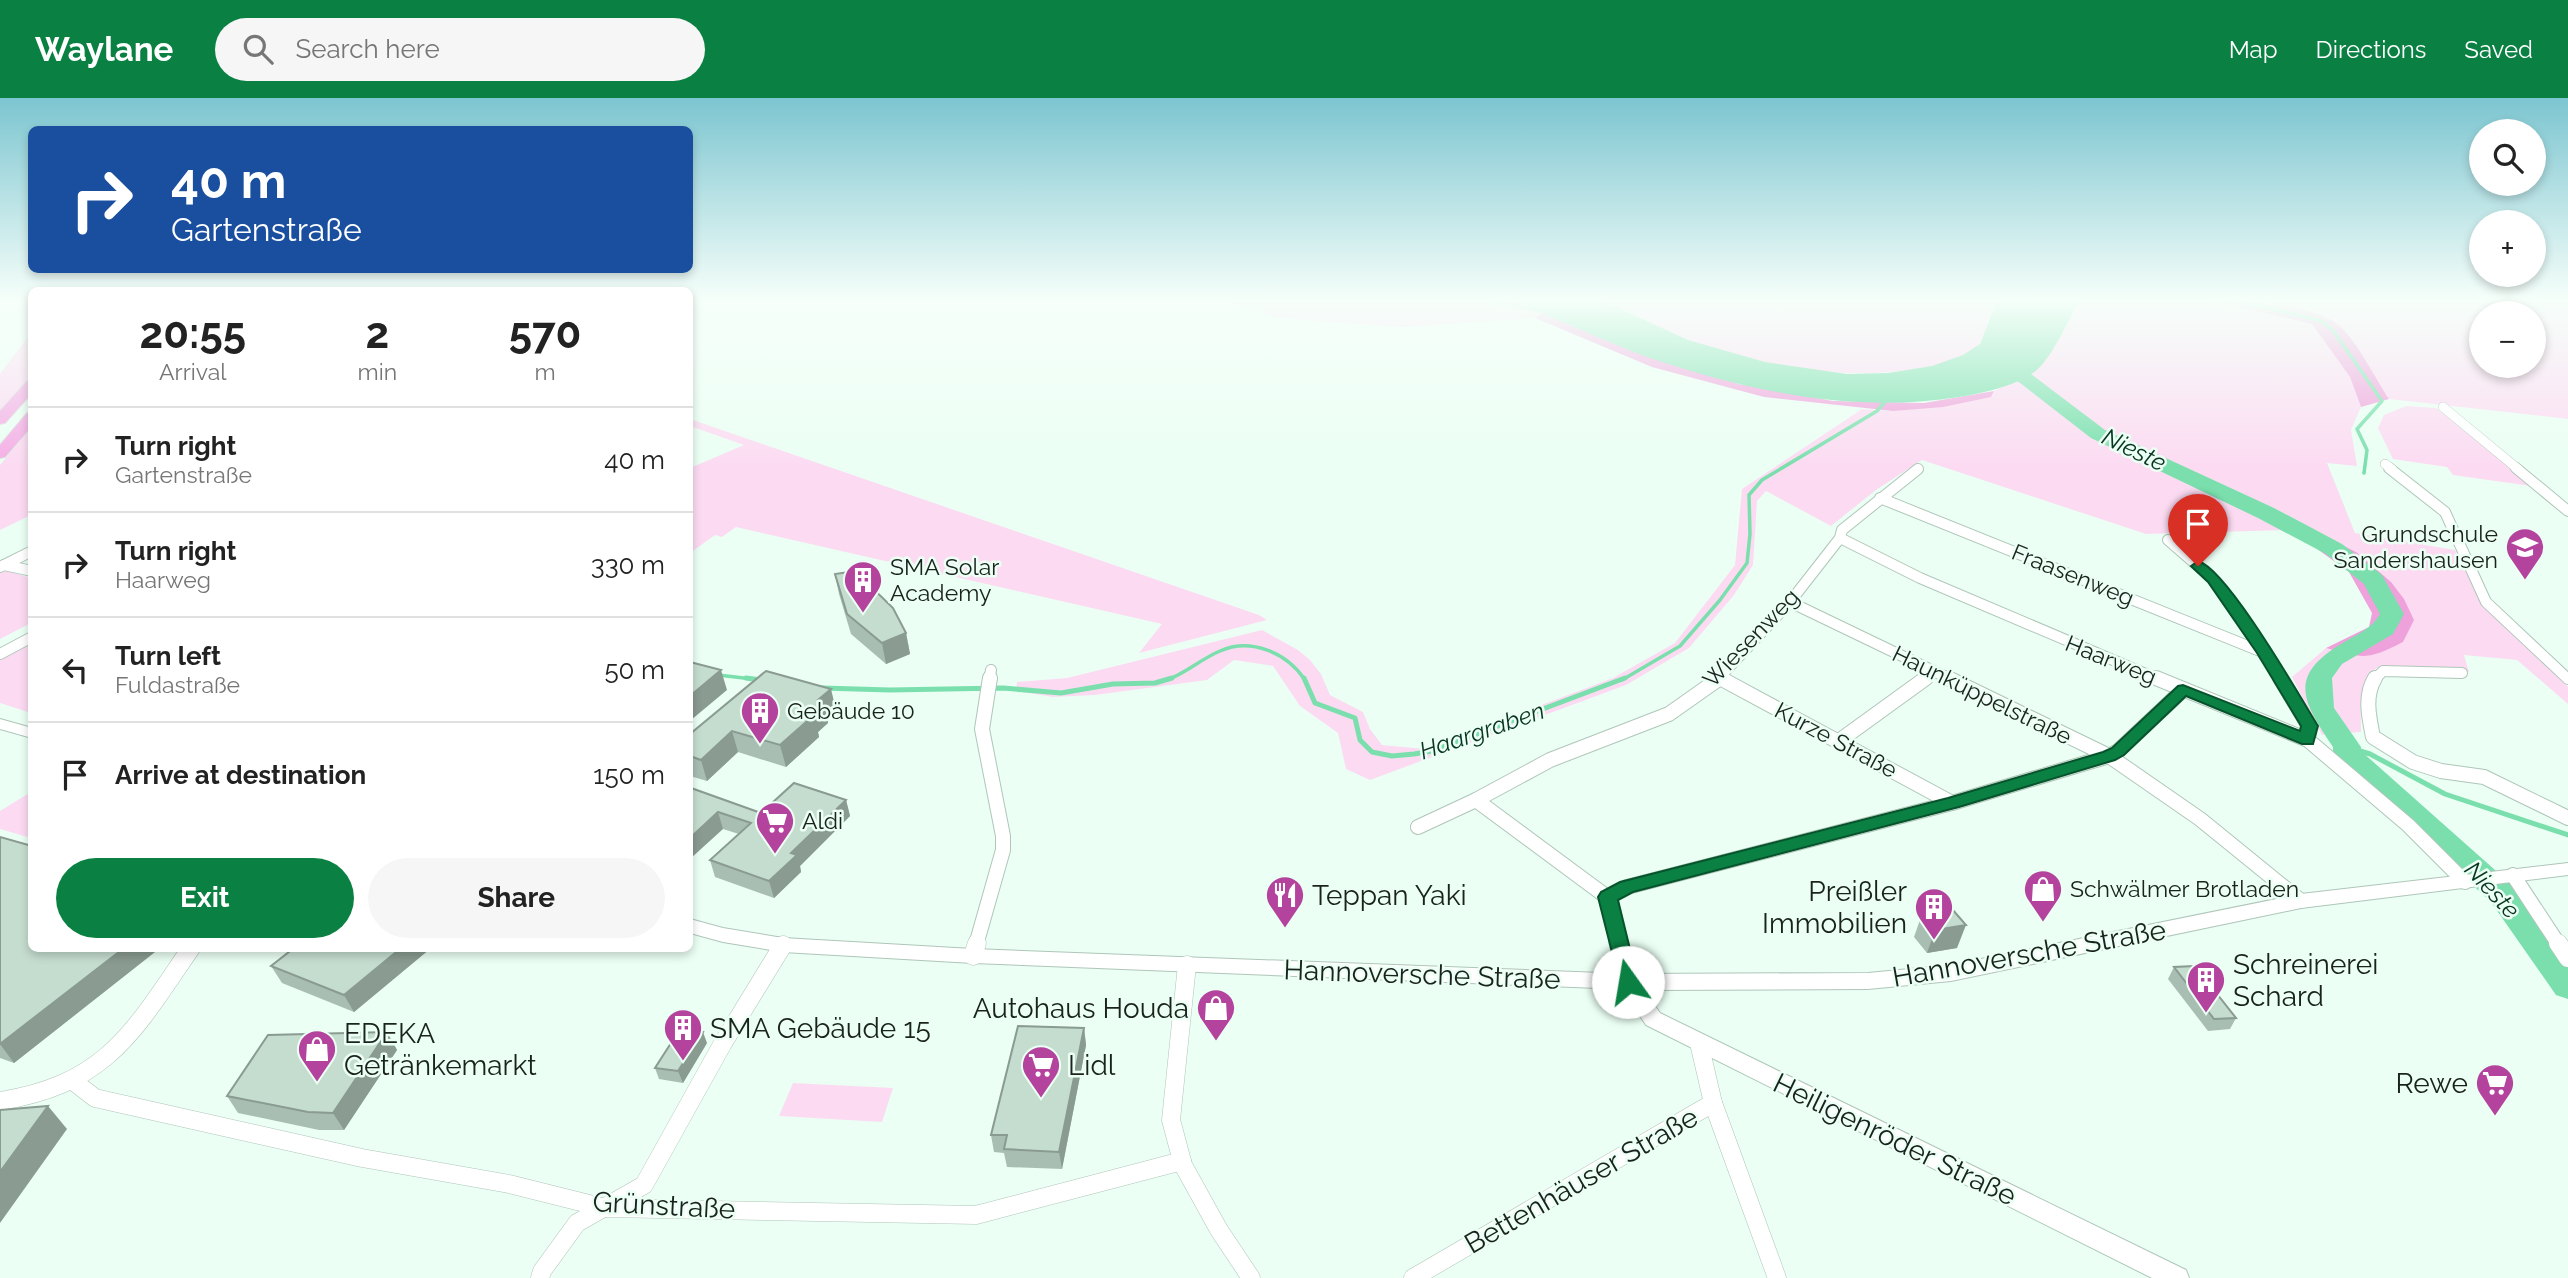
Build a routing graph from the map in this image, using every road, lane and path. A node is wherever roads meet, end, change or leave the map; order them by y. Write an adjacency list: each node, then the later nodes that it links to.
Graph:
1 (28, 388): 3 (main road)
2 (2443, 407): 9 (street)
3 (0, 420)
4 (28, 421): 5 (main road)
5 (0, 454)
6 (2385, 464): 23 (street)
7 (1918, 469): 8 (street, Wiesenweg)
8 (1880, 498): 10 (street, Wiesenweg); 17 (street, Fraasenweg)
9 (2568, 511)
10 (1840, 538): 15 (street, Wiesenweg); 24 (street, Haarweg)
11 (2168, 540): 17 (street)
12 (28, 553): 13 (street)
13 (2, 566): 14 (street)
14 (28, 570)
15 (1790, 602): 19 (street, Haunküppelstraße); 22 (street, Wiesenweg)
16 (28, 639): 18 (street)
17 (2265, 653): 27 (street)
18 (0, 654)
19 (1935, 672): 28 (street); 29 (street, Haunküppelstraße)
20 (2462, 673): 32 (street)
21 (990, 675): 42 (street)
22 (1720, 678): 28 (street, Kurze Straße); 30 (street, Wiesenweg)
23 (2568, 679)
24 (2183, 690): 27 (street, Haarweg); 29 (street)
25 (0, 724): 26 (main road)
26 (28, 732)
27 (2308, 740): 36 (street, Haarweg)
28 (1839, 741): 31 (street, Kurze Straße)
29 (2109, 756): 31 (street); 38 (street, Haunküppelstraße)
30 (1476, 800): 33 (street, Wiesenweg); 37 (street)
31 (1952, 803): 37 (street)
32 (2568, 818)
33 (1418, 827)
34 (2568, 869): 35 (main road, Hannoversche Straße)
35 (2509, 876): 36 (main road, Hannoversche Straße); 43 (street)
36 (2469, 881): 38 (main road, Hannoversche Straße)
37 (1607, 897): 45 (street)
38 (2301, 901): 45 (main road, Hannoversche Straße)
39 (693, 927): 40 (main road, Hannoversche Straße)
40 (783, 945): 42 (main road, Hannoversche Straße); 51 (street)
41 (188, 952): 47 (street)
42 (973, 956): 44 (main road, Hannoversche Straße)
43 (2568, 958)
44 (1187, 965): 45 (main road, Hannoversche Straße); 50 (street)
45 (1628, 982): 46 (main road, Heiligenröder Straße)
46 (1699, 1043): 49 (street); 56 (main road, Heiligenröder Straße)
47 (73, 1081): 48 (street); 51 (street, Grünstraße)
48 (0, 1101)
49 (1713, 1103): 54 (street, Bettenhäuser Straße); 55 (street)
50 (1182, 1161): 51 (street, Grünstraße); 53 (street)
51 (606, 1208): 52 (street)
52 (540, 1278)
53 (1251, 1278)
54 (1413, 1278)
55 (1777, 1278)
56 (2177, 1278)

